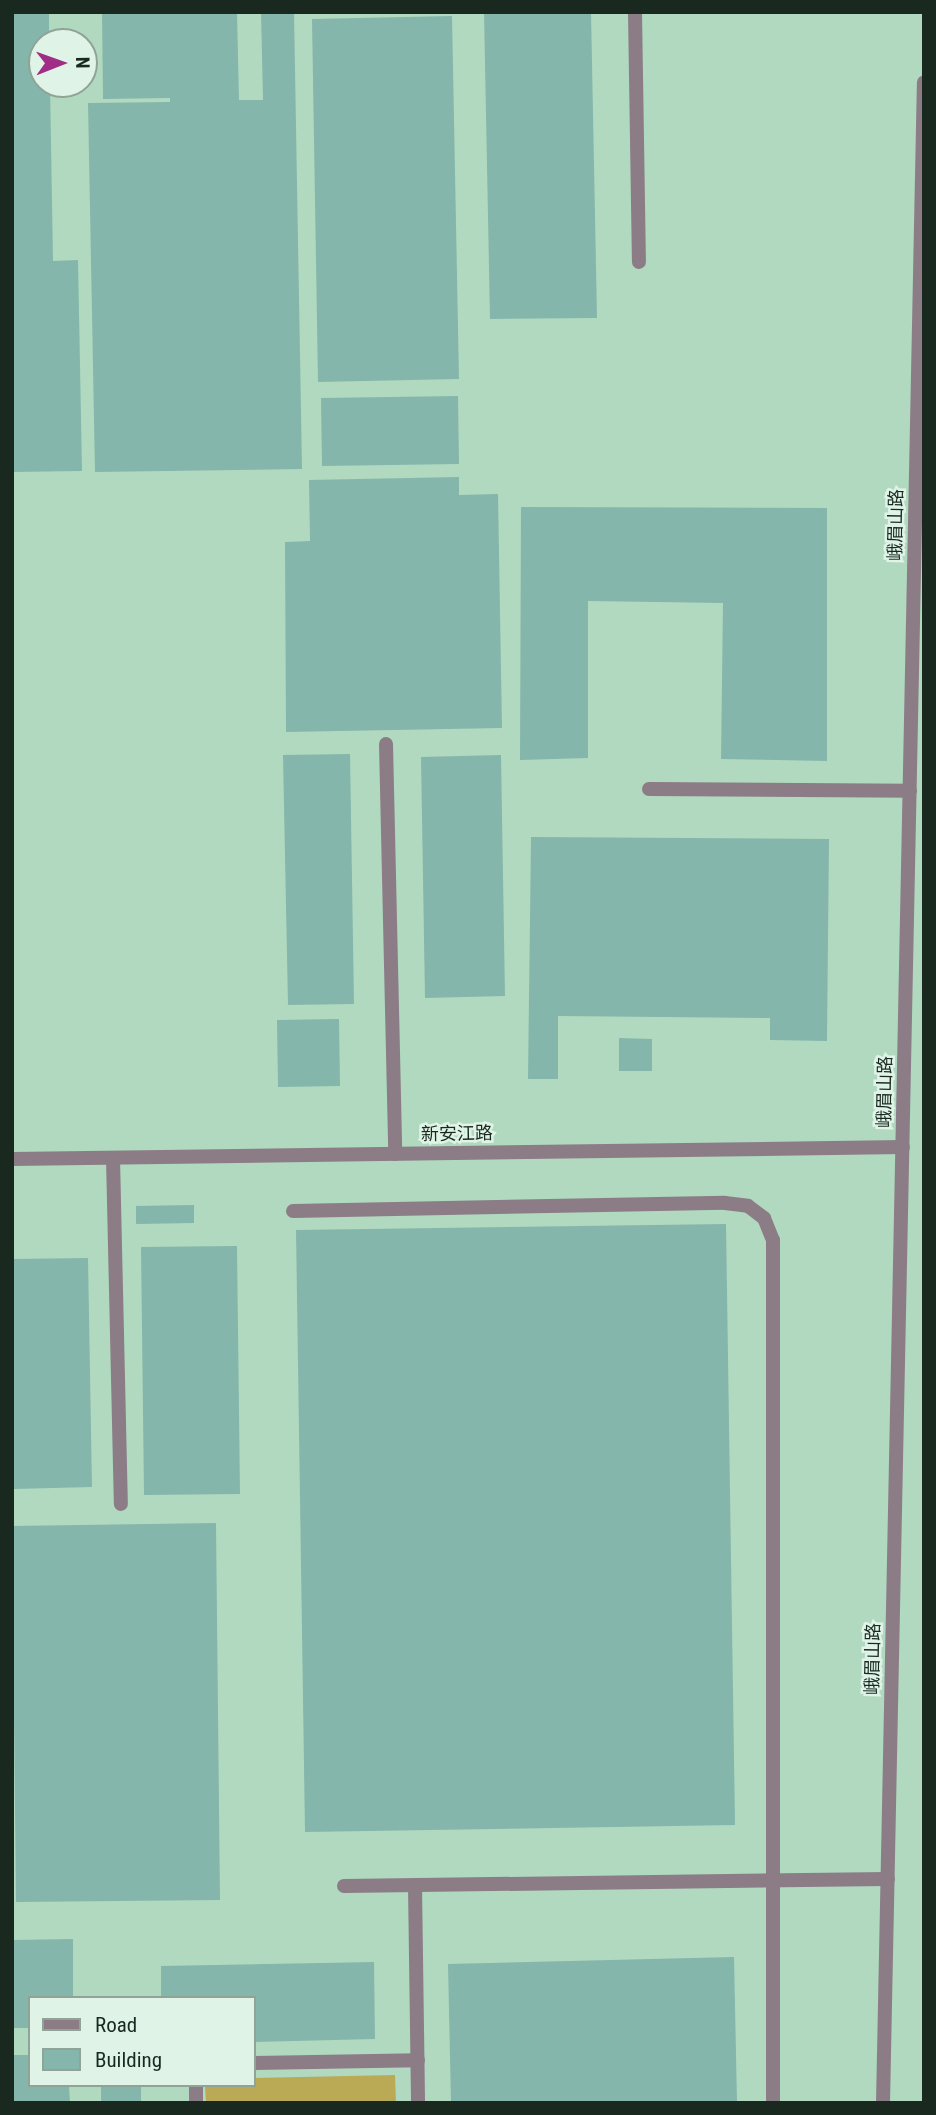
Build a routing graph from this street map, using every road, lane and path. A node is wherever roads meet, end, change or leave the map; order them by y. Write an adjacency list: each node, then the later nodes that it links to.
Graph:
1 (635, 12): 3 (street)
2 (924, 82): 6 (street, 峨眉山路)
3 (639, 262)
4 (386, 744): 8 (street)
5 (649, 789): 6 (street)
6 (910, 791): 7 (street, 峨眉山路)
7 (903, 1147): 8 (street, 新安江路); 13 (street, 峨眉山路)
8 (395, 1154): 9 (street, 新安江路)
9 (113, 1158): 10 (street, 新安江路); 12 (street)
10 (12, 1159)
11 (293, 1211): 14 (street)
12 (121, 1504)
13 (888, 1879): 14 (street); 21 (street, 峨眉山路)
14 (771, 1881): 15 (street); 20 (street)
15 (415, 1885): 16 (street); 17 (street)
16 (344, 1886)
17 (418, 2060): 18 (street); 19 (street)
18 (256, 2063)
19 (418, 2103)
20 (773, 2103)
21 (883, 2103)

